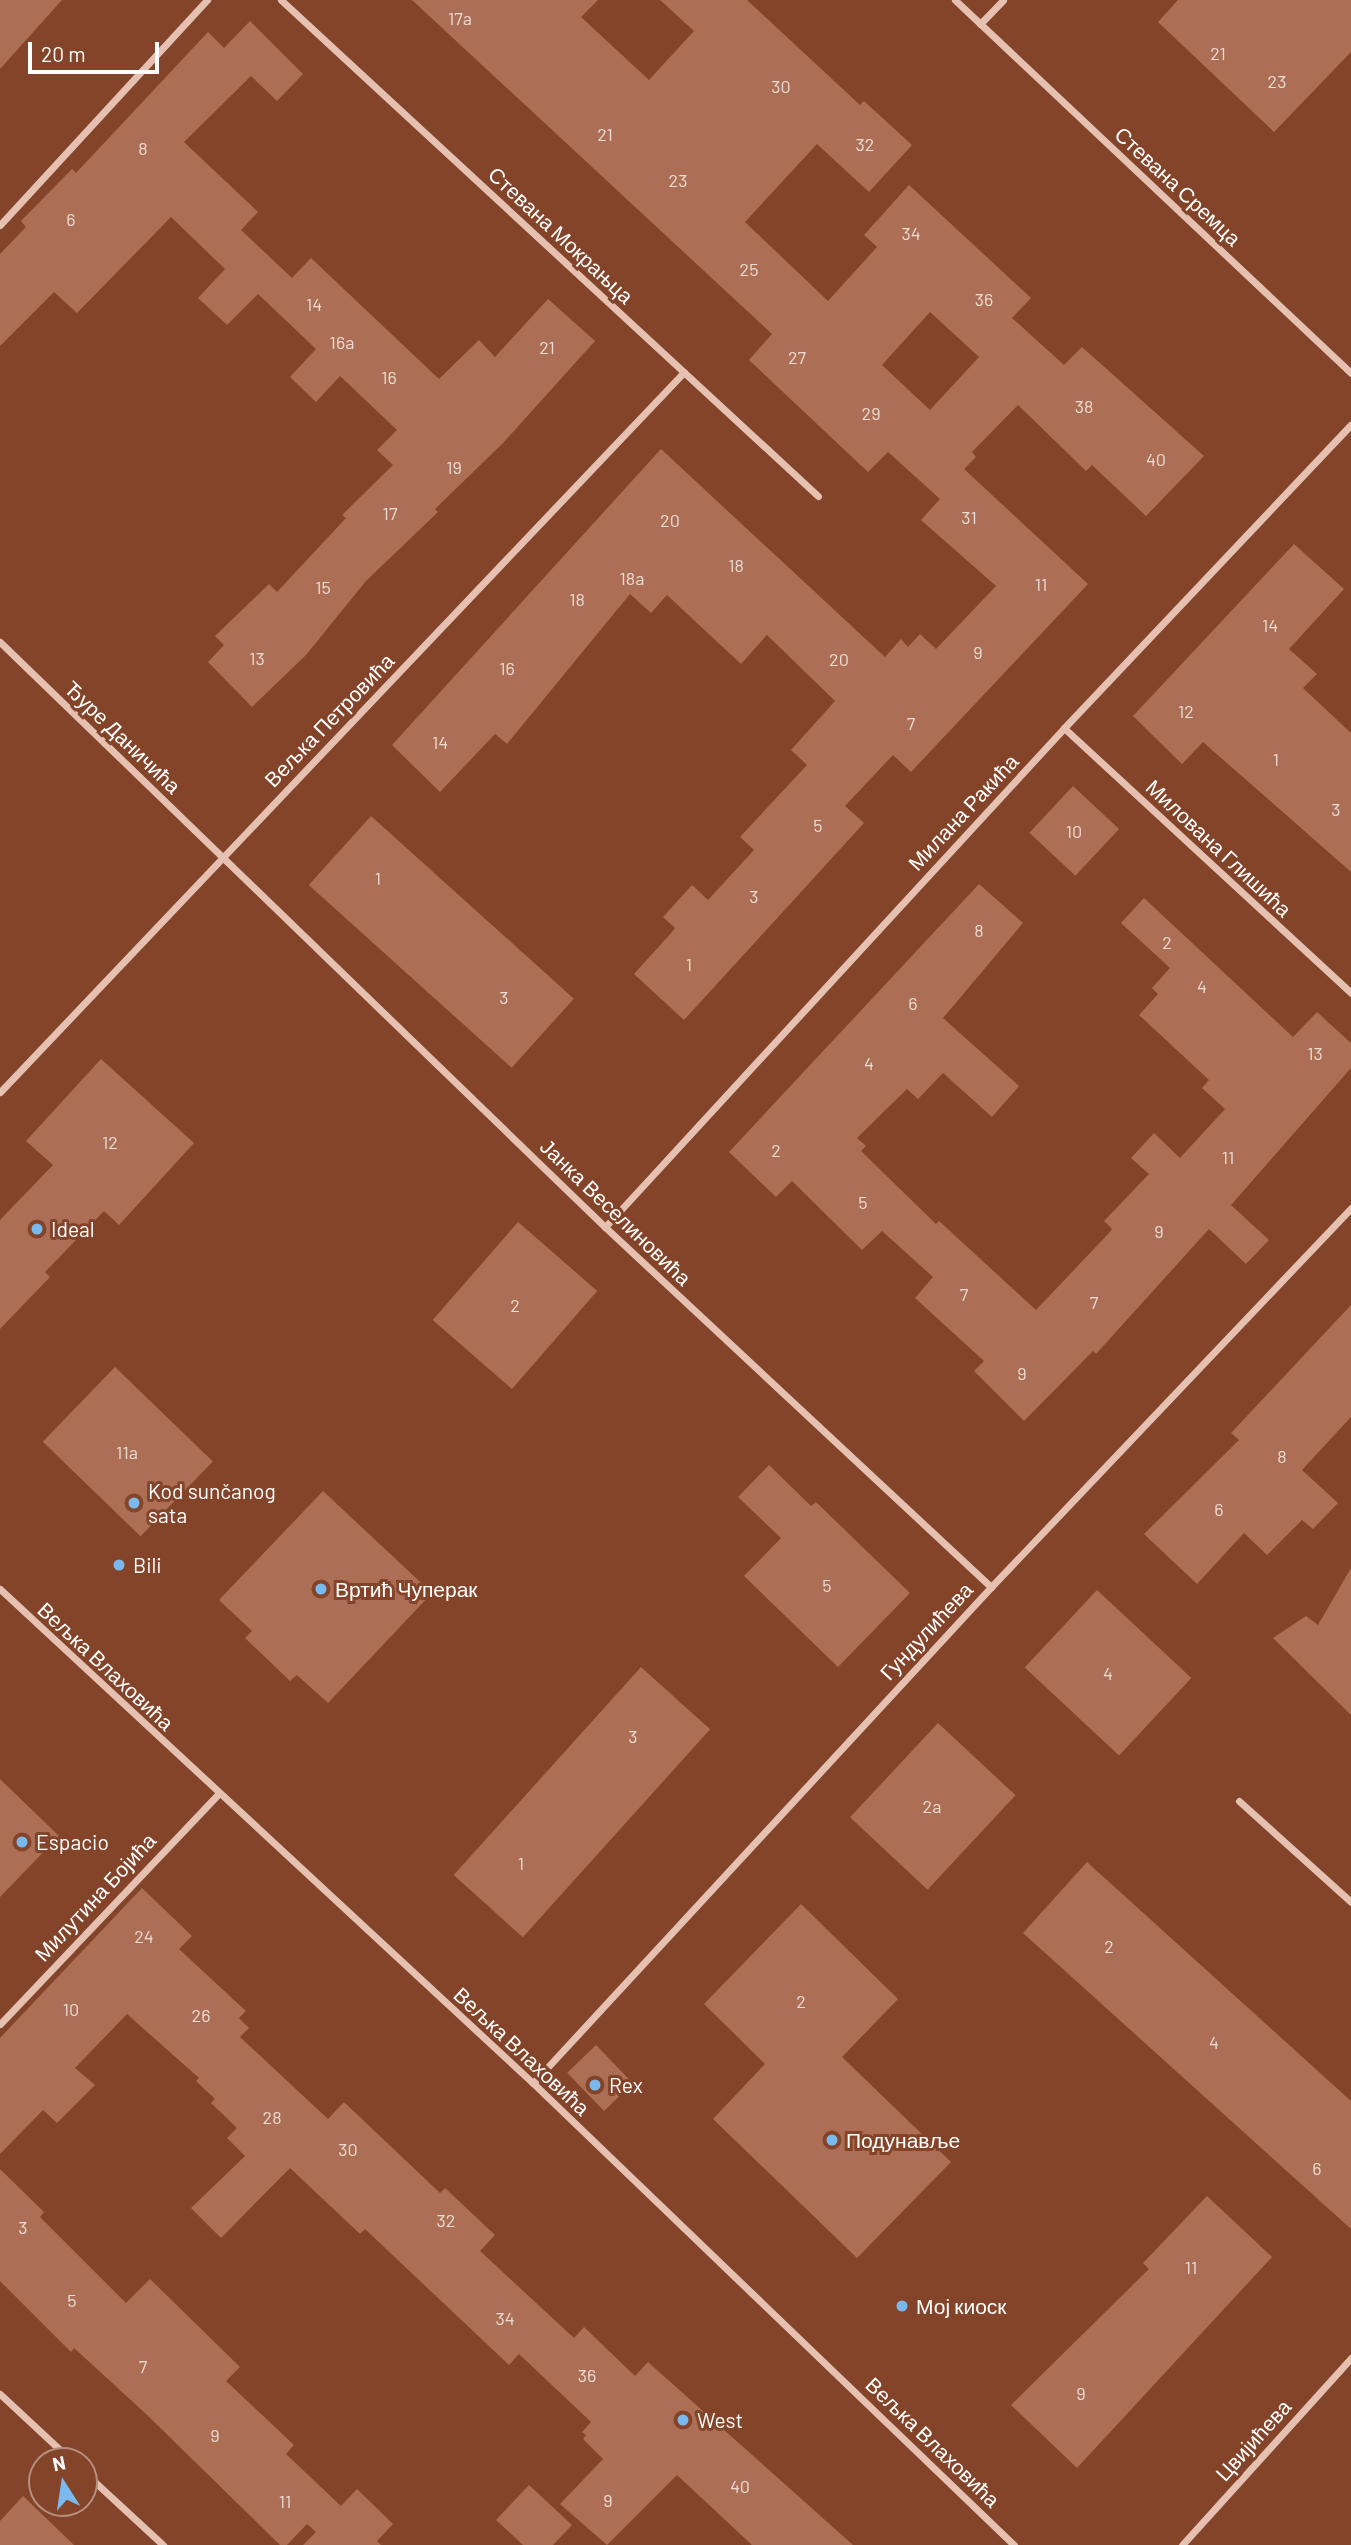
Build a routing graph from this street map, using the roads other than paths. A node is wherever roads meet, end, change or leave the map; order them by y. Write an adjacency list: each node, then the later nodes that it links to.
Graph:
1 (207, 0): 6 (street)
2 (281, 0): 7 (street, Стевана Мокрањца)
3 (955, 0): 5 (street, Стевана Сремца)
4 (1003, 0): 5 (street)
5 (980, 24): 8 (street, Стевана Сремца)
6 (0, 225)
7 (684, 372): 10 (street, Стевана Мокрањца); 13 (street, Вељка Петровића)
8 (1351, 373)
9 (1351, 425): 12 (street, Милана Ракића)
10 (818, 496)
11 (0, 642): 13 (street, Ђуре Даничића)
12 (1064, 728): 14 (street, Милована Глишића); 17 (street, Милана Ракића)
13 (222, 857): 15 (street, Вељка Петровића); 17 (street, Јанка Веселиновића)
14 (1351, 993)
15 (0, 1092)
16 (1351, 1208): 18 (street, Гундулићева)
17 (605, 1227): 18 (street, Јанка Веселиновића)
18 (991, 1587): 24 (street, Гундулићева)
19 (0, 1589): 20 (street, Вељка Влаховића)
20 (217, 1795): 23 (street, Милутина Бојића); 24 (street, Вељка Влаховића)
21 (1239, 1801): 22 (street)
22 (1351, 1902)
23 (0, 2024)
24 (533, 2083): 30 (street, Вељка Влаховића)
25 (1351, 2358): 31 (street, Цвијићева)
26 (0, 2394): 27 (street)
27 (57, 2447)
28 (98, 2485): 29 (street)
29 (163, 2545)
30 (1014, 2545)
31 (1182, 2545)

